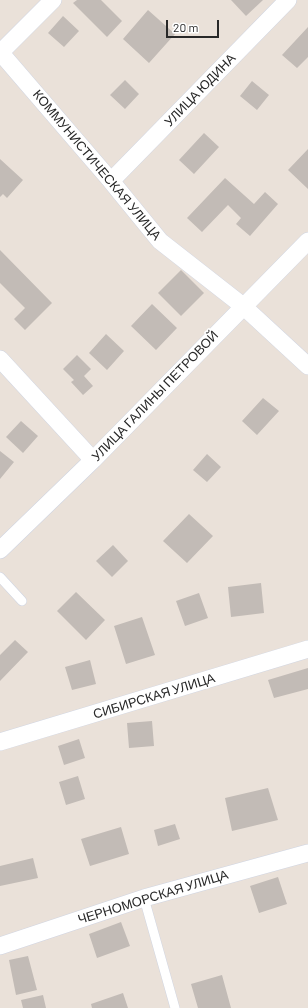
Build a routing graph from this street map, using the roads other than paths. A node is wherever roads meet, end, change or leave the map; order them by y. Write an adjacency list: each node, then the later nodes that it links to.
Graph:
1 (53, 0): 3 (street)
2 (288, 0): 4 (street, УЛИЦА ЮДИНА)
3 (0, 52): 4 (street, КОММУНИСТИЧЕСКАЯ УЛИЦА)
4 (112, 181): 6 (street, КОММУНИСТИЧЕСКАЯ УЛИЦА)
5 (308, 241): 6 (street, УЛИЦА ГАЛИНЫ ПЕТРОВОЙ)
6 (243, 306): 8 (street, КОММУНИСТИЧЕСКАЯ УЛИЦА); 9 (street, УЛИЦА ГАЛИНЫ ПЕТРОВОЙ)
7 (0, 359): 9 (street)
8 (308, 366)
9 (93, 460): 10 (street, УЛИЦА ГАЛИНЫ ПЕТРОВОЙ)
10 (0, 550)
11 (0, 577): 12 (lane)
12 (22, 601)
13 (308, 649): 14 (street, СИБИРСКАЯ УЛИЦА)
14 (0, 742)
15 (308, 853): 16 (street, ЧЕРНОМОРСКАЯ УЛИЦА)
16 (144, 898): 17 (street, ЧЕРНОМОРСКАЯ УЛИЦА); 18 (lane)
17 (0, 946)
18 (175, 1008)

